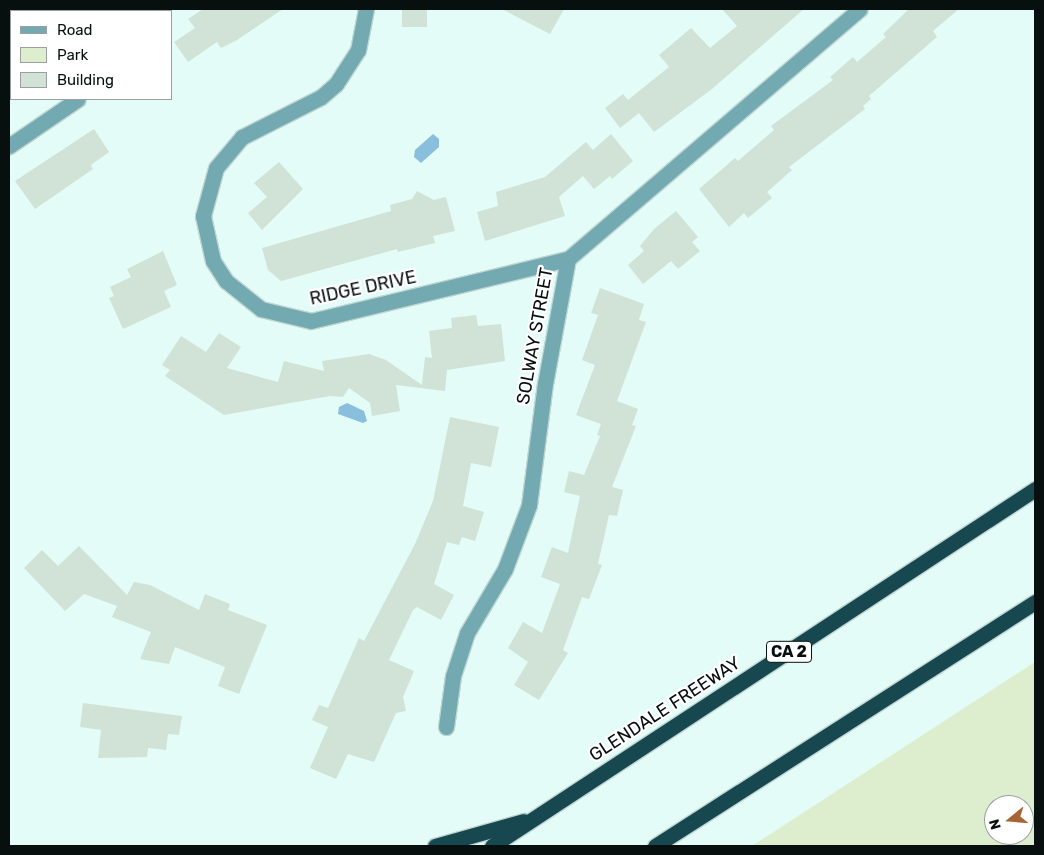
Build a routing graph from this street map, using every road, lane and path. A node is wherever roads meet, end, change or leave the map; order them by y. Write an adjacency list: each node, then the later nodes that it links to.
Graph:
1 (366, 9): 5 (street, RIDGE DRIVE)
2 (860, 9): 5 (street, SOLWAY STREET)
3 (77, 100): 4 (street)
4 (9, 146)
5 (568, 259): 8 (street, SOLWAY STREET)
6 (1035, 489): 9 (highway, GLENDALE FREEWAY / CA 2)
7 (1035, 602): 12 (highway)
8 (446, 727)
9 (543, 815): 10 (highway); 11 (highway, GLENDALE FREEWAY / CA 2)
10 (435, 846)
11 (492, 846)
12 (655, 846)

